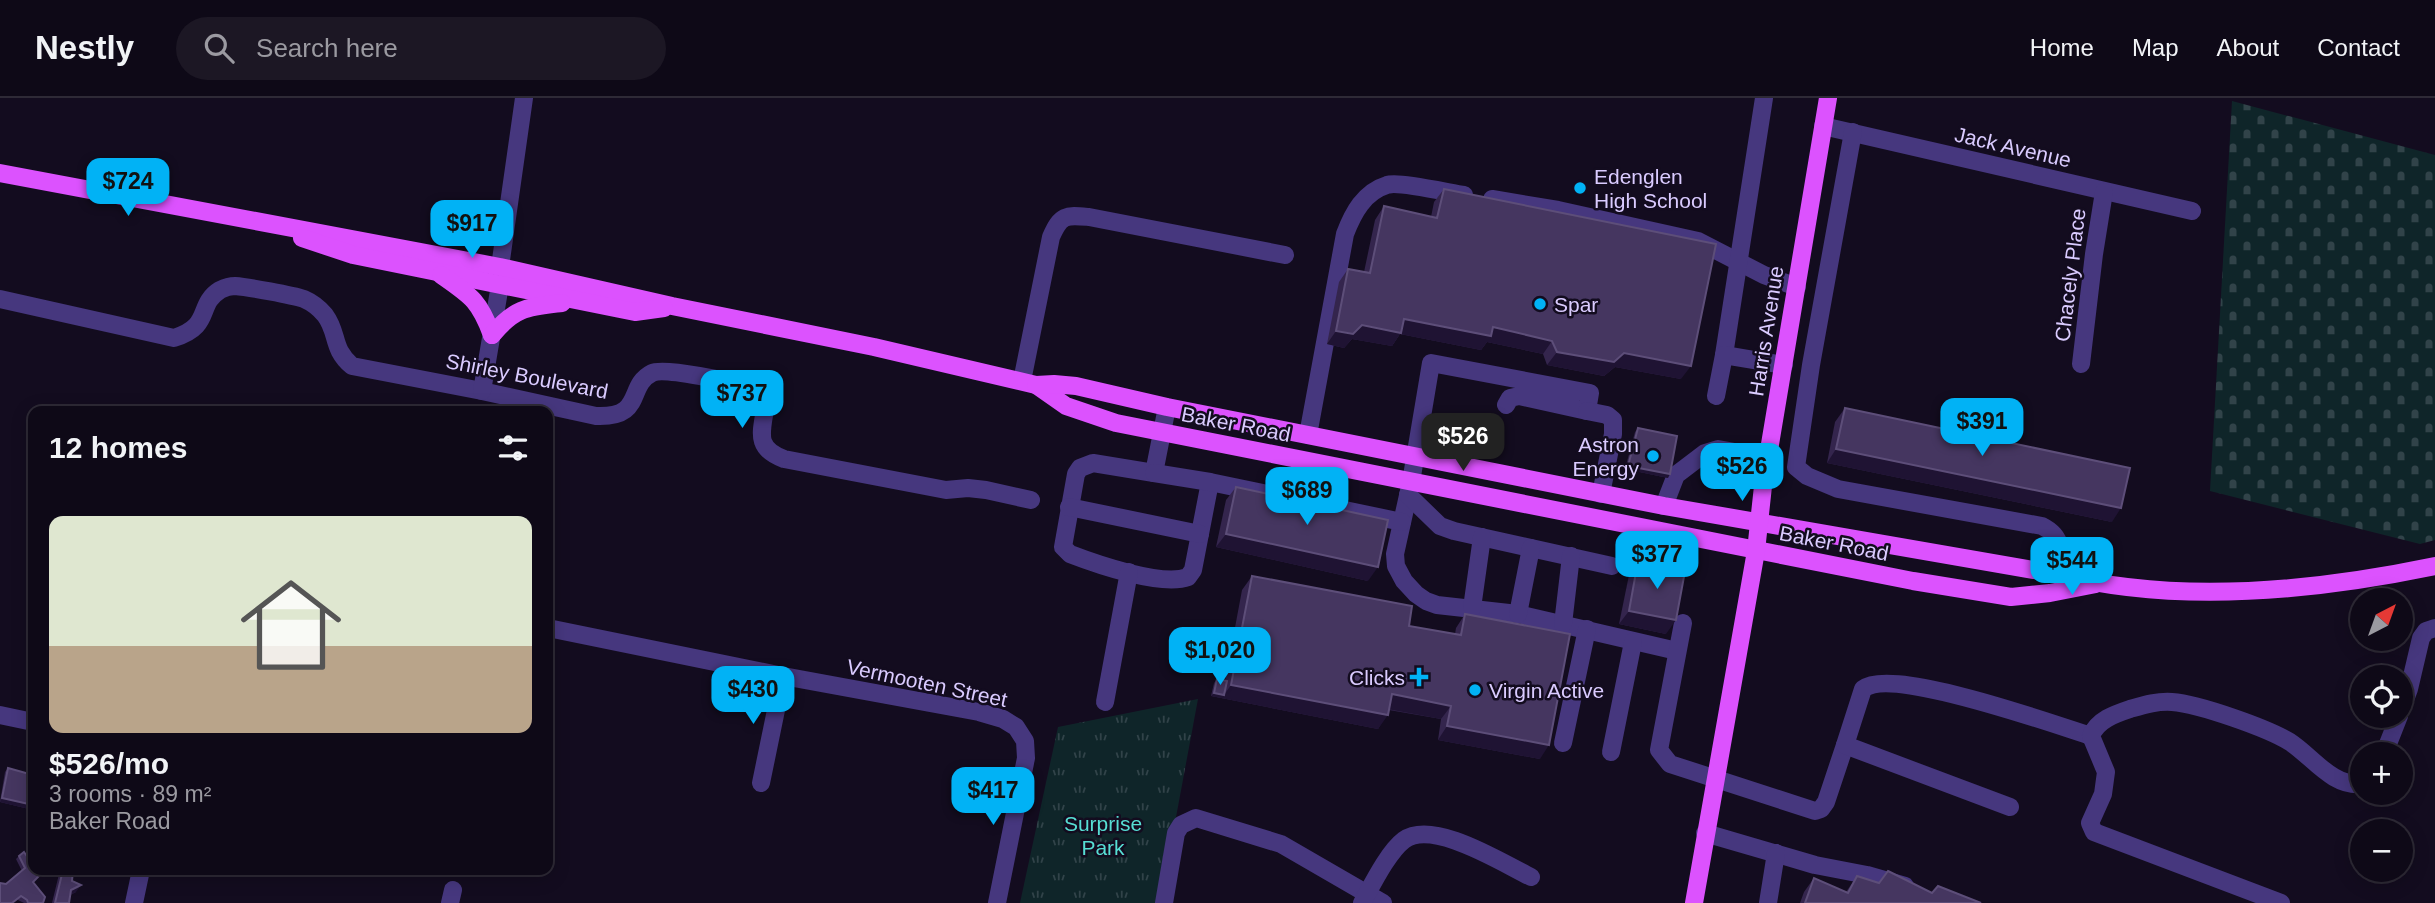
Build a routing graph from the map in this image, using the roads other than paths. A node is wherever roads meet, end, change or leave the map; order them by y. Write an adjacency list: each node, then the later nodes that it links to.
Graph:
1 (524, 98): 13 (street)
2 (1764, 98): 11 (street)
3 (1828, 98): 4 (main road, Harris Avenue)
4 (1823, 127): 5 (street, Jack Avenue); 14 (main road, Harris Avenue)
5 (1853, 132): 7 (street, Jack Avenue); 51 (street)
6 (0, 173): 9 (main road, Baker Road)
7 (2104, 192): 8 (street, Jack Avenue); 21 (street, Chacely Place)
8 (2192, 211)
9 (263, 224): 12 (main road, Baker Road); 13 (main road, Baker Road)
10 (1284, 255): 22 (street)
11 (1739, 262): 14 (street); 19 (street); 31 (street)
12 (437, 272): 13 (main road, Baker Road); 18 (main road)
13 (500, 276): 16 (main road, Baker Road); 17 (main road, Baker Road); 18 (street)
14 (1797, 286): 20 (main road, Harris Avenue)
15 (0, 299): 23 (street, Shirley Boulevard)
16 (579, 301): 17 (main road, Baker Road); 18 (main road)
17 (672, 306): 22 (main road, Baker Road)
18 (492, 335): 23 (street)
19 (1724, 355): 20 (street); 24 (street)
20 (1784, 365): 33 (main road, Harris Avenue)
21 (2081, 365)
22 (1029, 383): 28 (main road, Baker Road); 30 (main road, Baker Road)
23 (482, 391): 26 (street, Shirley Boulevard)
24 (1716, 396)
25 (1506, 405): 29 (street)
26 (550, 406)
27 (553, 407): 38 (street, Shirley Boulevard)
28 (1167, 407): 30 (street); 31 (main road, Baker Road)
29 (1587, 411): 32 (street); 37 (street)
30 (1163, 433): 34 (street); 36 (main road, Baker Road)
31 (1308, 435): 32 (main road, Baker Road)
32 (1416, 457): 36 (street); 37 (main road, Baker Road)
33 (1768, 458): 39 (street); 42 (main road, Harris Avenue)
34 (1154, 472): 35 (street); 40 (street)
35 (1210, 482): 41 (street); 43 (street)
36 (1410, 489): 41 (street); 44 (street); 46 (main road, Baker Road)
37 (1601, 494): 39 (main road, Baker Road)
38 (1031, 500)
39 (1664, 506): 42 (main road, Baker Road)
40 (1069, 507): 43 (street); 50 (street)
41 (1402, 522): 53 (street)
42 (1759, 524): 46 (main road, Harris Avenue); 51 (main road, Baker Road)
43 (1200, 534): 50 (street)
44 (1482, 537): 45 (street); 53 (street)
45 (1531, 548): 47 (street); 54 (street)
46 (1756, 551): 52 (main road, Baker Road); 71 (main road, Harris Avenue)
47 (1571, 556): 48 (street); 56 (street)
48 (1612, 566)
49 (2435, 566): 52 (main road, Baker Road)
50 (1129, 572): 64 (street)
51 (2057, 573): 52 (main road, Baker Road)
52 (2096, 584)
53 (1472, 608): 54 (street)
54 (1518, 614): 56 (street)
55 (1683, 623): 61 (street)
56 (1563, 624): 59 (street)
57 (2435, 628): 62 (street)
58 (553, 629): 63 (street, Vermooten Street)
59 (1587, 629): 60 (street); 68 (street)
60 (1633, 642): 61 (street); 70 (street)
61 (1676, 651): 71 (street)
62 (2413, 672)
63 (783, 676): 72 (street); 82 (street, Vermooten Street)
64 (1105, 702)
65 (0, 715): 66 (street)
66 (28, 721)
67 (2091, 736): 69 (street); 73 (street); 86 (street)
68 (1563, 743)
69 (1845, 744): 71 (street); 74 (street)
70 (1611, 752)
71 (1714, 778): 75 (main road, Harris Avenue)
72 (761, 783)
73 (2350, 783)
74 (2010, 807)
75 (1705, 833): 76 (street); 84 (main road, Harris Avenue)
76 (1776, 853): 79 (street); 85 (street)
77 (140, 875): 81 (street)
78 (1531, 877): 80 (street)
79 (1927, 893)
80 (1371, 900): 83 (street)
81 (134, 903)
82 (997, 903)
83 (1164, 903)
84 (1694, 903)
85 (1768, 903)
86 (2281, 903)

